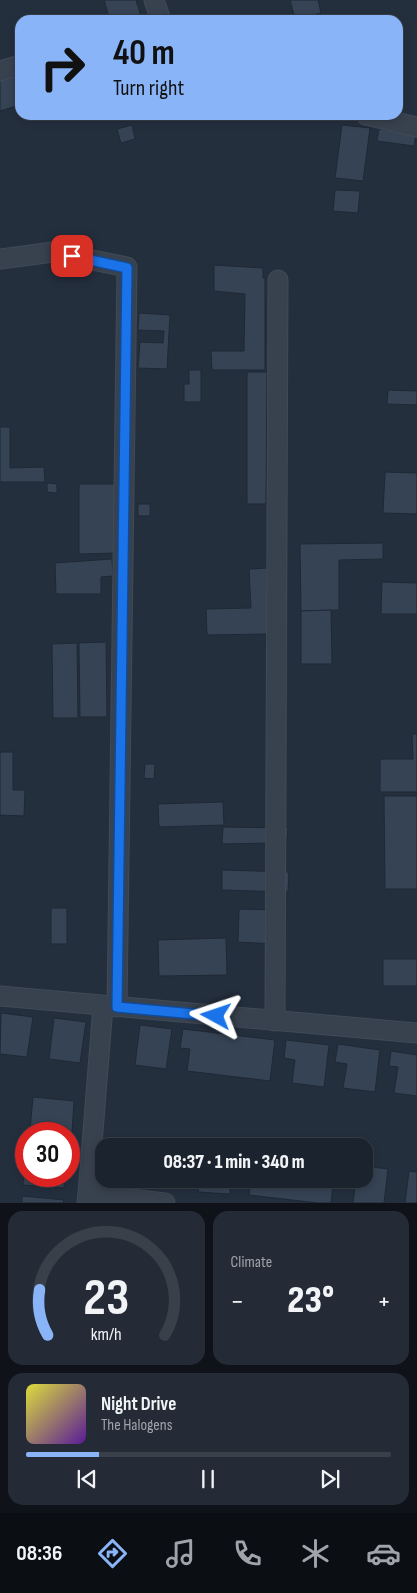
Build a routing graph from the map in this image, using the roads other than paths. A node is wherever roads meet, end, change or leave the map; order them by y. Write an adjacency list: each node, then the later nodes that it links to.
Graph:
1 (154, 0): 2 (street)
2 (159, 15)
3 (15, 66): 4 (street)
4 (0, 71)
5 (387, 120): 6 (street)
6 (417, 127)
7 (0, 259): 10 (street)
8 (278, 280): 11 (street)
9 (0, 996): 10 (street)
10 (110, 1006): 11 (street); 13 (street)
11 (275, 1021): 12 (street)
12 (417, 1033)
13 (87, 1199): 14 (street)
14 (165, 1203)

